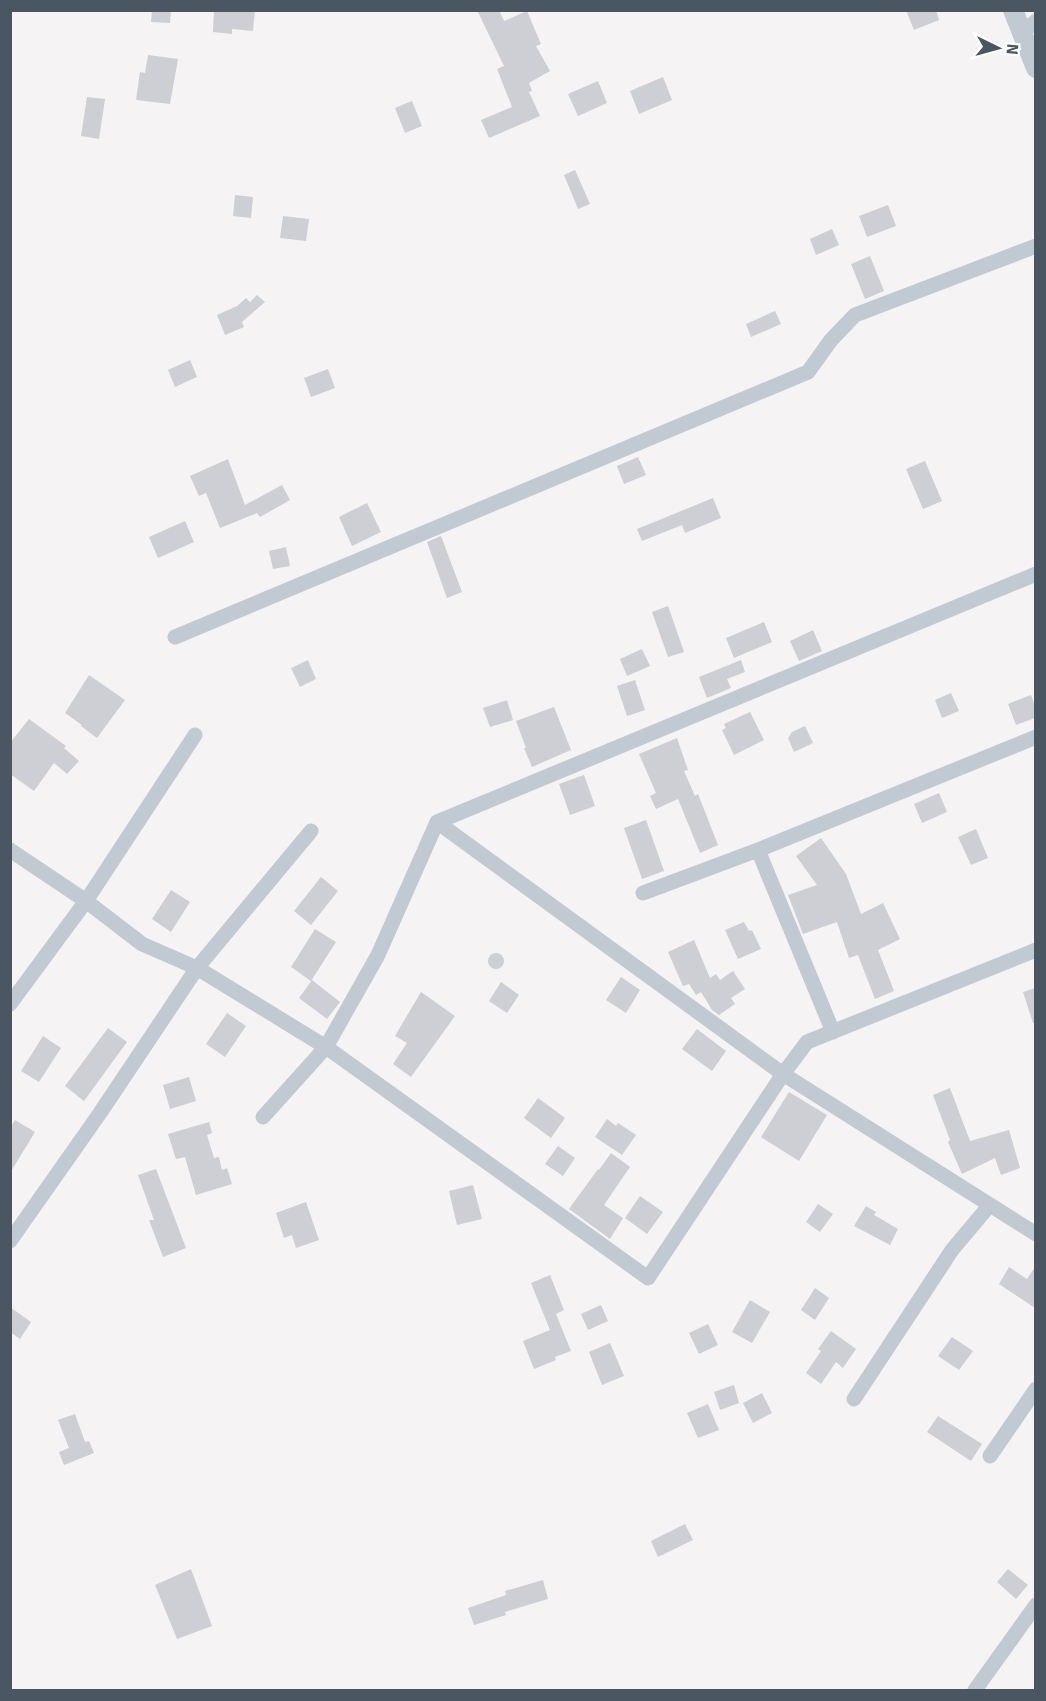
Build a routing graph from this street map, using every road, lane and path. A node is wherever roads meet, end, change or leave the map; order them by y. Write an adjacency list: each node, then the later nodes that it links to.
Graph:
1 (1013, 10): 2 (street)
2 (1029, 27): 3 (street)
3 (1035, 68)
4 (1035, 246): 6 (street)
5 (1035, 574): 9 (street)
6 (175, 637)
7 (195, 735): 14 (street)
8 (1035, 737): 12 (street)
9 (437, 822): 19 (street); 20 (street)
10 (311, 831): 16 (street)
11 (10, 850): 14 (street)
12 (758, 850): 13 (street); 18 (street)
13 (643, 893)
14 (86, 901): 16 (street); 17 (street)
15 (1035, 950): 18 (street)
16 (197, 968): 19 (street); 24 (street)
17 (10, 1004)
18 (833, 1032): 20 (street)
19 (326, 1047): 20 (street); 21 (street)
20 (783, 1074): 22 (street)
21 (263, 1117)
22 (989, 1206): 23 (street); 26 (street)
23 (1035, 1234)
24 (10, 1241)
25 (1035, 1389): 27 (street)
26 (854, 1400)
27 (990, 1456)
28 (1035, 1605): 29 (street)
29 (975, 1690)

